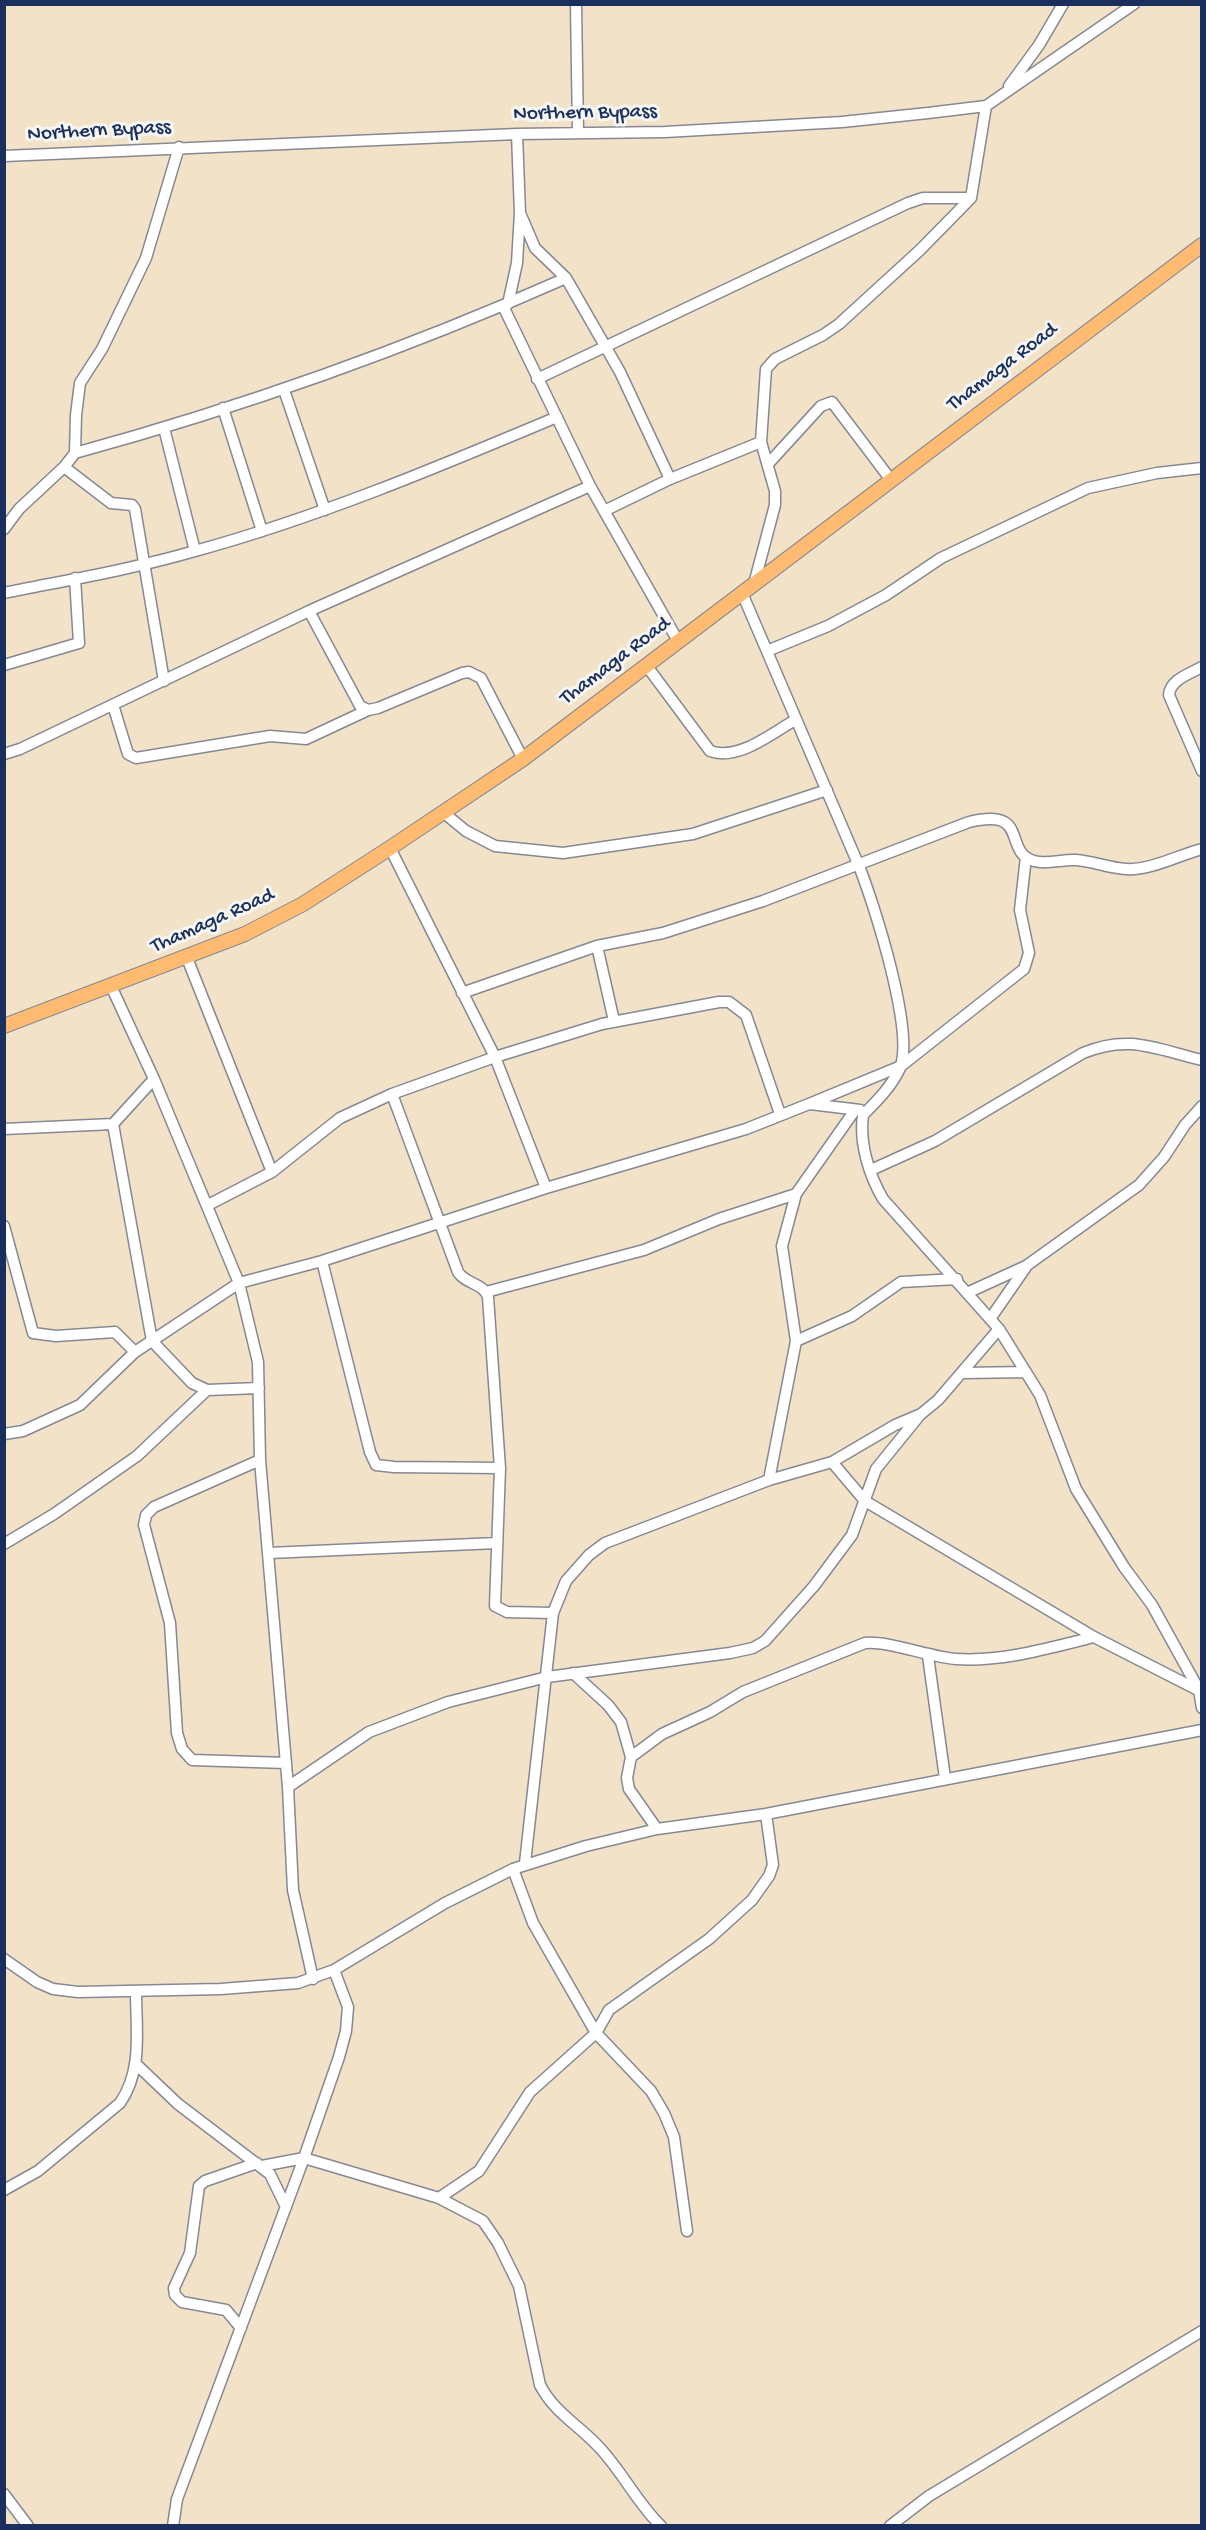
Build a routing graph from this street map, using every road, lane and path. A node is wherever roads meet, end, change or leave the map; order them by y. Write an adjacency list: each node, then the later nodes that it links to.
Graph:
1 (576, 4): 6 (street)
2 (1063, 4): 4 (street)
3 (1134, 4): 4 (street)
4 (1005, 92): 5 (street)
5 (986, 106): 6 (street, Northern Bypass); 10 (street)
6 (578, 132): 7 (street, Northern Bypass)
7 (517, 134): 8 (street, Northern Bypass); 11 (street)
8 (178, 147): 9 (street, Northern Bypass); 22 (street)
9 (4, 156)
10 (971, 198): 15 (street); 21 (street)
11 (520, 213): 13 (street); 14 (street)
12 (1202, 244): 27 (main road, Thamaga Road)
13 (566, 278): 14 (street); 15 (street)
14 (505, 305): 16 (street); 17 (street)
15 (605, 345): 16 (street); 26 (street)
16 (537, 380): 19 (street)
17 (284, 390): 18 (street); 29 (street)
18 (223, 408): 20 (street); 32 (street)
19 (557, 417): 28 (street); 29 (street)
20 (164, 428): 22 (street); 33 (street)
21 (761, 442): 23 (street); 26 (street)
22 (75, 453): 24 (street)
23 (768, 464): 27 (street); 36 (street)
24 (64, 467): 31 (street); 34 (street)
25 (1202, 468): 41 (street)
26 (670, 479): 30 (street)
27 (891, 480): 36 (main road, Thamaga Road)
28 (590, 486): 30 (street); 39 (street)
29 (325, 510): 32 (street)
30 (604, 511): 40 (street)
31 (5, 526)
32 (262, 531): 33 (street)
33 (195, 551): 34 (street)
34 (146, 564): 35 (street); 45 (street)
35 (75, 578): 37 (street); 42 (street)
36 (754, 584): 38 (main road, Thamaga Road)
37 (4, 592)
38 (742, 593): 40 (main road, Thamaga Road); 41 (street)
39 (309, 611): 45 (street); 47 (street)
40 (678, 641): 43 (main road, Thamaga Road)
41 (766, 651): 48 (street)
42 (4, 665)
43 (646, 665): 48 (street); 50 (main road, Thamaga Road)
44 (1202, 667): 51 (street)
45 (164, 681): 46 (street)
46 (113, 705): 47 (street); 49 (street)
47 (368, 710): 50 (street)
48 (795, 720): 52 (street)
49 (4, 754)
50 (524, 759): 53 (main road, Thamaga Road)
51 (1202, 771)
52 (827, 790): 53 (street); 57 (street)
53 (444, 813): 54 (main road, Thamaga Road)
54 (390, 849): 59 (main road, Thamaga Road); 61 (street)
55 (1202, 849): 56 (street)
56 (1026, 857): 57 (street); 66 (street)
57 (859, 866): 58 (street); 66 (street)
58 (597, 946): 61 (street); 62 (street)
59 (187, 958): 60 (main road, Thamaga Road); 76 (street)
60 (111, 986): 63 (main road, Thamaga Road); 67 (street)
61 (462, 993): 64 (street)
62 (614, 1021): 64 (street); 72 (street)
63 (4, 1026)
64 (495, 1057): 68 (street); 77 (street)
65 (1202, 1060): 75 (street)
66 (901, 1066): 69 (street); 71 (street)
67 (154, 1079): 73 (street); 79 (street)
68 (392, 1094): 76 (street); 80 (street)
69 (809, 1104): 71 (street); 72 (street)
70 (1202, 1106): 83 (street)
71 (861, 1110): 75 (street); 78 (street)
72 (780, 1113): 77 (street)
73 (113, 1124): 74 (street); 91 (street)
74 (4, 1129)
75 (871, 1170): 85 (street)
76 (272, 1172): 79 (street)
77 (546, 1188): 80 (street)
78 (796, 1194): 87 (street); 92 (street)
79 (208, 1205): 86 (street)
80 (441, 1222): 82 (street); 87 (street)
81 (4, 1227): 84 (street)
82 (322, 1261): 86 (street); 102 (street)
83 (1026, 1266): 88 (street); 89 (street)
84 (9, 1268): 93 (street)
85 (957, 1279): 88 (street); 92 (street)
86 (239, 1283): 91 (street); 96 (street)
87 (486, 1292): 102 (street)
88 (969, 1293): 89 (street)
89 (990, 1319): 90 (street)
90 (999, 1329): 94 (street); 95 (street)
91 (152, 1341): 93 (street); 97 (street)
92 (796, 1341): 103 (street)
93 (135, 1352): 99 (street)
94 (1026, 1372): 95 (street); 113 (street)
95 (963, 1373): 98 (street)
96 (259, 1388): 97 (street); 100 (street)
97 (207, 1390): 106 (street)
98 (921, 1414): 101 (street); 104 (street)
99 (4, 1434)
100 (260, 1460): 107 (street); 117 (street)
101 (831, 1462): 103 (street); 104 (street)
102 (500, 1467): 105 (street)
103 (769, 1480): 108 (street)
104 (865, 1501): 109 (street); 111 (street)
105 (497, 1543): 107 (street); 108 (street)
106 (4, 1544)
107 (269, 1553): 117 (street)
108 (553, 1613): 112 (street)
109 (1094, 1637): 110 (street); 113 (street)
110 (928, 1656): 116 (street); 118 (street)
111 (573, 1673): 112 (street); 116 (street)
112 (547, 1677): 119 (street); 122 (street)
113 (1199, 1690): 114 (street)
114 (1202, 1708)
115 (1202, 1730): 118 (street)
116 (631, 1757): 121 (street)
117 (286, 1762): 119 (street)
118 (945, 1778): 120 (street)
119 (288, 1787): 126 (street)
120 (766, 1814): 121 (street); 128 (street)
121 (657, 1829): 122 (street)
122 (525, 1863): 123 (street)
123 (513, 1869): 125 (street); 128 (street)
124 (4, 1959): 127 (street)
125 (334, 1970): 126 (street); 130 (street)
126 (313, 1979): 127 (street)
127 (136, 1991): 129 (street)
128 (597, 2033): 133 (street); 135 (street)
129 (136, 2064): 131 (street); 132 (street)
130 (304, 2158): 131 (street); 133 (street); 134 (street)
131 (260, 2165): 134 (street); 136 (street)
132 (4, 2190)
133 (439, 2198): 139 (street)
134 (286, 2207): 136 (street)
135 (687, 2231)
136 (241, 2328): 141 (street)
137 (1202, 2331): 142 (street)
138 (6, 2499): 140 (street)
139 (655, 2524)
140 (28, 2526)
141 (173, 2526)
142 (891, 2526)

